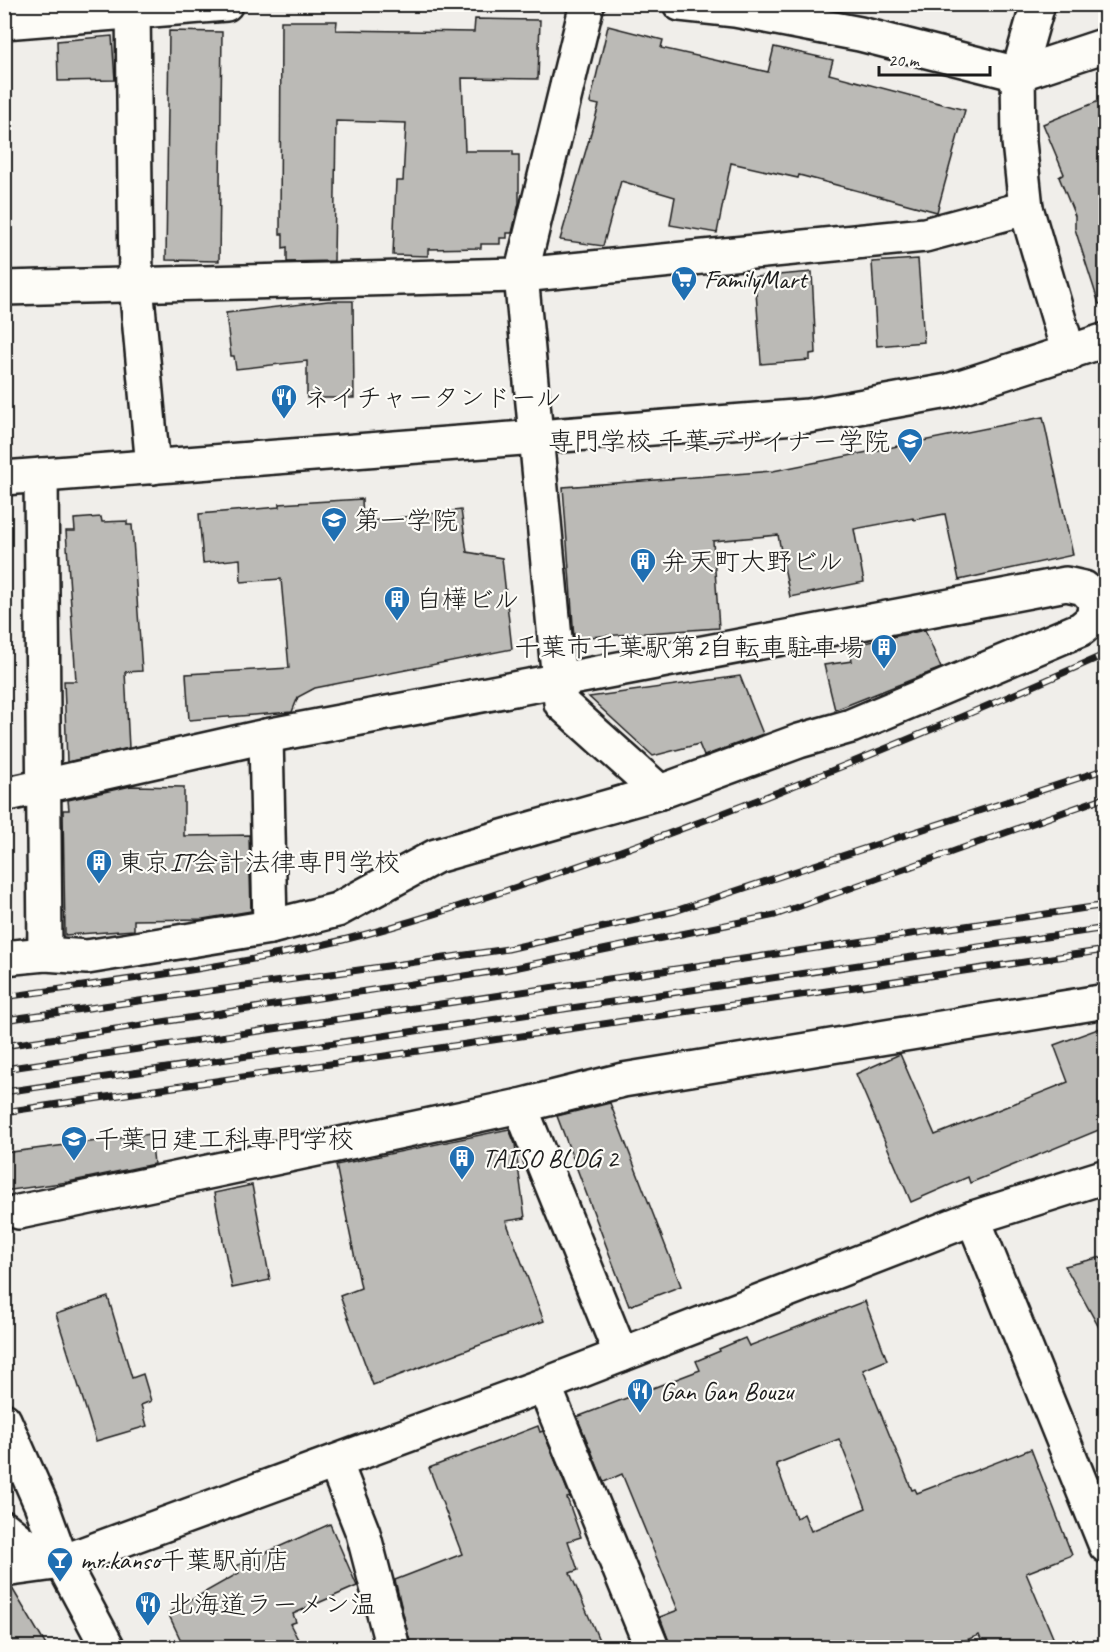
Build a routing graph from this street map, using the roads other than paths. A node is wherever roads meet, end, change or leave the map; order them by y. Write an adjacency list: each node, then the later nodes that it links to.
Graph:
1 (226, 4): 5 (street)
2 (587, 4): 10 (street)
3 (680, 4): 8 (street)
4 (1038, 4): 8 (street)
5 (133, 8): 6 (street); 11 (street)
6 (4, 22)
7 (1106, 45): 8 (street)
8 (1018, 74): 9 (street)
9 (1026, 208): 10 (street); 14 (street)
10 (520, 275): 11 (street); 15 (street)
11 (136, 285): 12 (street); 16 (street)
12 (4, 288)
13 (1106, 340): 14 (street)
14 (1070, 354): 15 (street)
15 (536, 437): 16 (street); 20 (street)
16 (153, 467): 17 (street)
17 (41, 475): 18 (street); 22 (street)
18 (4, 478)
19 (1100, 616): 20 (street); 23 (street)
20 (559, 680): 21 (street); 23 (street)
21 (266, 736): 22 (street); 25 (street)
22 (43, 788): 24 (street); 26 (street)
23 (660, 792): 25 (street)
24 (4, 795)
25 (270, 927): 26 (street)
26 (45, 954): 27 (street)
27 (4, 958)
28 (1106, 1001): 29 (street)
29 (520, 1106): 31 (street); 33 (street)
30 (1106, 1176): 32 (street)
31 (18, 1212)
32 (973, 1218): 33 (street); 38 (street)
33 (621, 1355): 34 (street)
34 (544, 1385): 36 (street); 43 (street)
35 (4, 1420): 39 (street)
36 (335, 1462): 39 (street); 42 (street)
37 (4, 1528): 39 (street)
38 (1106, 1545)
39 (62, 1562): 40 (street); 41 (street)
40 (4, 1570)
41 (108, 1647)
42 (393, 1647)
43 (652, 1647)

